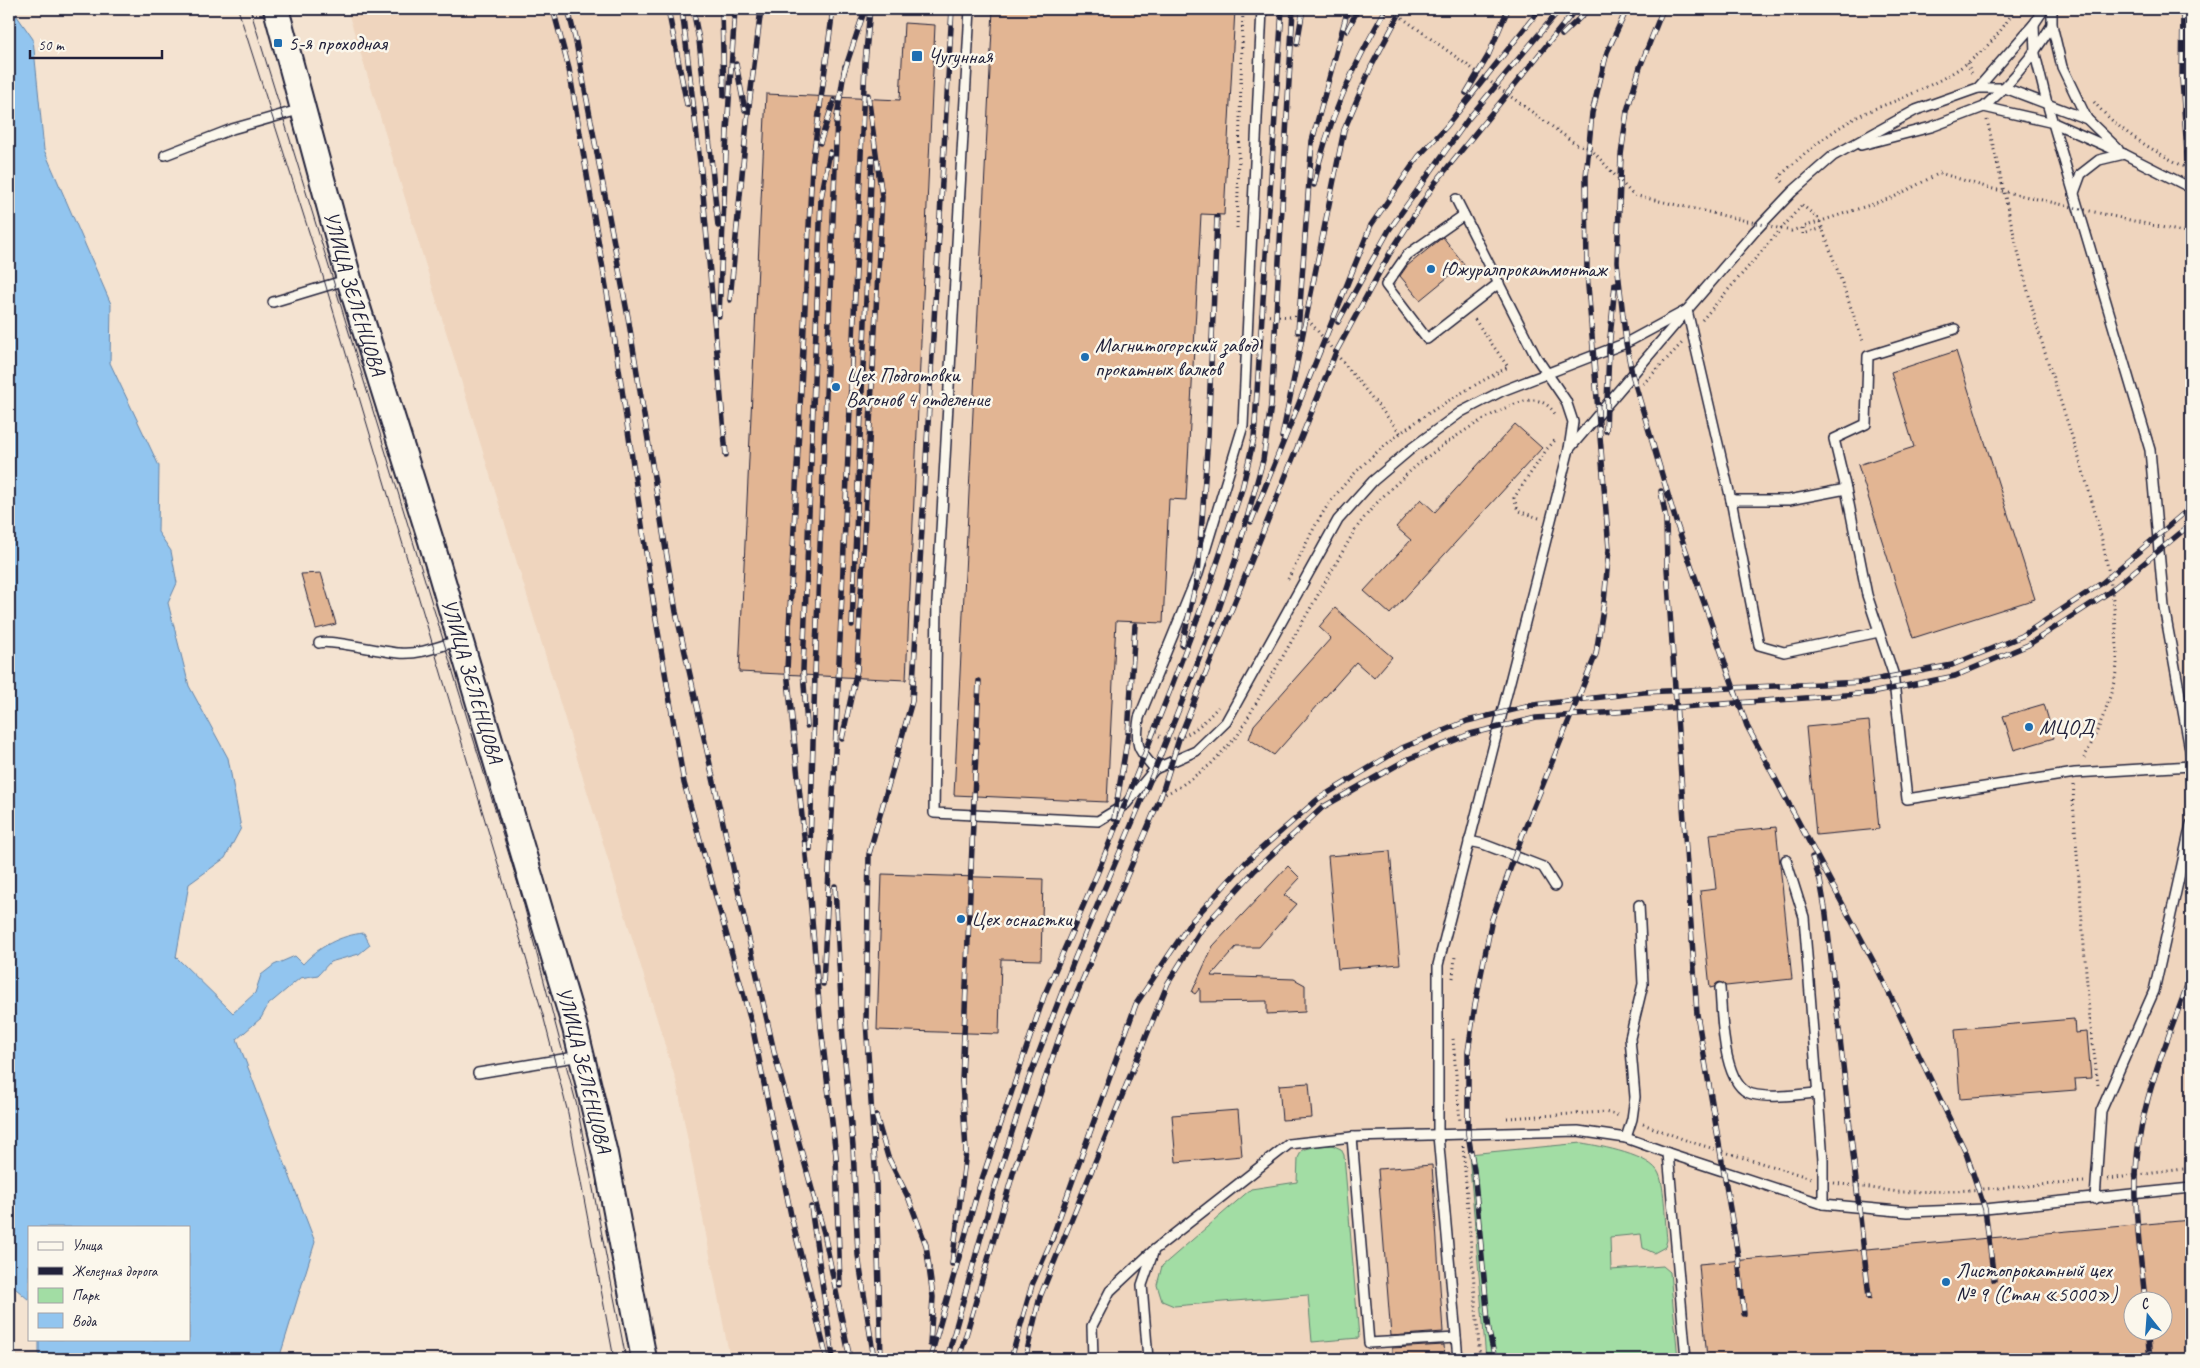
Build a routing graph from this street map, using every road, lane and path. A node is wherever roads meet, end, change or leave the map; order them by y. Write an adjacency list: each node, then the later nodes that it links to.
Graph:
1 (276, 9): 20 (main road, УЛИЦА ЗЕЛЕНЦОВА)
2 (385, 9): 3 (lane)
3 (393, 9)
4 (970, 9): 64 (lane)
5 (1243, 9): 35 (path)
6 (1262, 9): 41 (lane)
7 (1390, 9): 32 (path, bridge)
8 (2014, 9): 14 (path)
9 (2044, 9): 11 (lane)
10 (2052, 9): 12 (lane)
11 (2034, 24): 13 (lane); 15 (lane)
12 (2052, 25): 13 (lane); 21 (lane)
13 (2035, 54): 16 (lane); 18 (lane)
14 (1967, 63): 15 (path); 27 (path)
15 (1978, 88): 16 (lane); 23 (lane)
16 (2005, 88): 18 (lane); 19 (lane)
17 (2092, 99): 26 (path)
18 (2047, 103): 21 (lane); 22 (lane)
19 (1984, 107): 22 (lane); 23 (lane); 65 (path)
20 (302, 109): 25 (lane); 36 (main road, УЛИЦА ЗЕЛЕНЦОВА)
21 (2087, 119): 24 (lane)
22 (2054, 123): 24 (lane); 29 (lane)
23 (1847, 148): 40 (lane)
24 (2124, 154): 28 (lane); 29 (lane)
25 (165, 155)
26 (2191, 170)
27 (1779, 177)
28 (2191, 188)
29 (2074, 193): 62 (lane)
30 (1456, 199): 31 (lane)
31 (1464, 215): 37 (lane); 39 (lane)
32 (1803, 228): 33 (path); 34 (path, bridge)
33 (1822, 228): 43 (path); 44 (path)
34 (2191, 234)
35 (1237, 237)
36 (349, 279): 38 (lane); 58 (main road, УЛИЦА ЗЕЛЕНЦОВА)
37 (1499, 283): 39 (lane); 45 (lane)
38 (273, 302)
39 (1466, 308): 49 (path)
40 (1687, 310): 43 (lane); 45 (lane); 51 (lane)
41 (1246, 315): 49 (path); 61 (lane)
42 (1955, 328): 44 (lane)
43 (1691, 333): 46 (path); 54 (lane)
44 (1868, 356): 53 (lane)
45 (1546, 373): 50 (lane); 51 (lane)
46 (1637, 391)
47 (1558, 418): 52 (path)
48 (1560, 431): 55 (path)
49 (1401, 433): 50 (path); 56 (path)
50 (1412, 448): 52 (path); 64 (lane)
51 (1569, 449): 55 (lane)
52 (1422, 461): 66 (path)
53 (1846, 489): 54 (lane); 57 (lane)
54 (1731, 500): 57 (lane)
55 (1551, 520): 68 (lane)
56 (1288, 580)
57 (1880, 632): 65 (lane)
58 (460, 640): 59 (lane); 76 (main road, УЛИЦА ЗЕЛЕНЦОВА)
59 (319, 643)
60 (1224, 701): 61 (path)
61 (1139, 718): 64 (lane)
62 (2191, 755)
63 (2191, 766): 65 (lane)
64 (1155, 769)
65 (2074, 773): 79 (path)
66 (1161, 796)
67 (2191, 824): 79 (lane)
68 (1469, 841): 70 (lane); 81 (lane)
69 (1786, 860): 78 (lane)
70 (1555, 886)
71 (1640, 905): 83 (lane)
72 (1456, 947): 73 (path)
73 (1452, 985)
74 (1720, 988): 78 (lane)
75 (1452, 1036): 80 (path)
76 (582, 1056): 77 (lane); 90 (main road, УЛИЦА ЗЕЛЕНЦОВА)
77 (478, 1073)
78 (1818, 1093): 87 (lane)
79 (2101, 1110): 86 (lane)
80 (1462, 1134): 81 (lane); 83 (lane); 94 (path)
81 (1438, 1135): 82 (lane); 89 (lane)
82 (1352, 1137): 88 (lane); 89 (lane)
83 (1626, 1138): 84 (lane)
84 (1668, 1153): 87 (lane); 95 (lane)
85 (2191, 1188): 86 (lane)
86 (2095, 1199): 87 (lane)
87 (1823, 1204)
88 (1154, 1250): 91 (lane); 92 (lane)
89 (1456, 1338): 93 (lane)
90 (644, 1359)
91 (1093, 1359)
92 (1148, 1359)
93 (1458, 1359)
94 (1480, 1359)
95 (1686, 1359)

